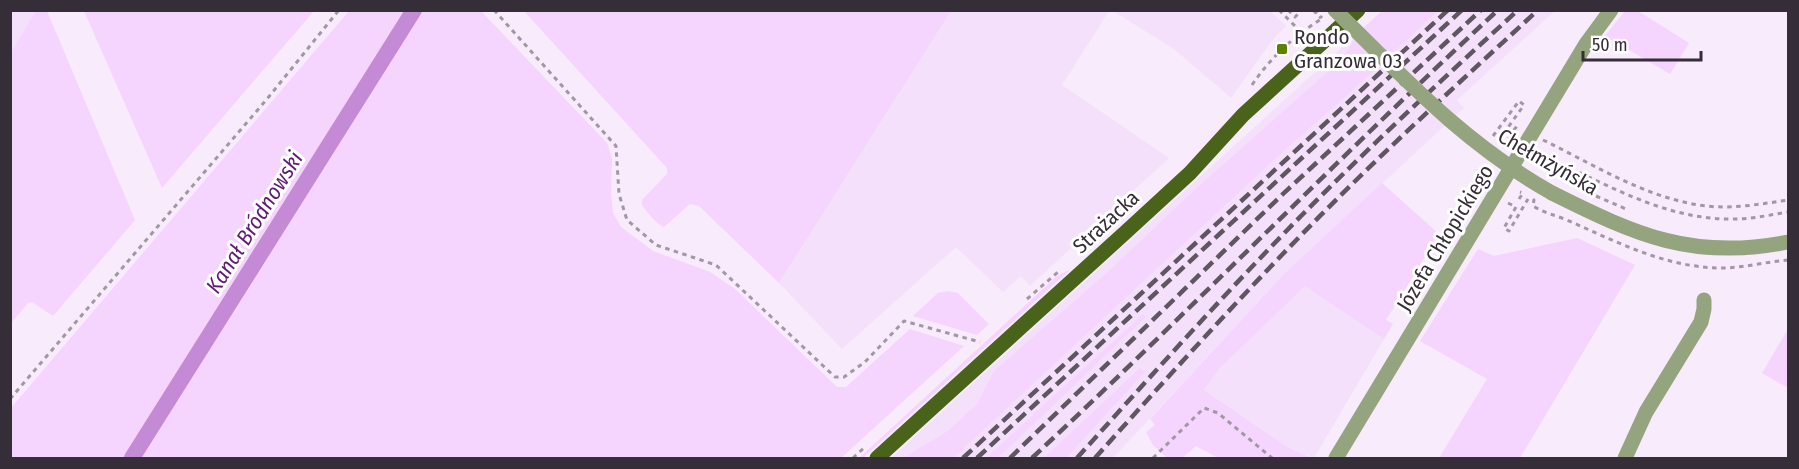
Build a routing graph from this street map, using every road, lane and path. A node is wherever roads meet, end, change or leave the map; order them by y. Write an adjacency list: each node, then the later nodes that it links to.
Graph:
1 (339, 10): 25 (path)
2 (494, 10): 24 (path)
3 (1279, 10): 10 (path)
4 (1288, 10): 5 (path)
5 (1302, 10)
6 (1313, 10): 9 (path)
7 (1358, 10): 26 (main road, Strażacka)
8 (1611, 10): 29 (street, Józefa Chłopickiego)
9 (1328, 15): 10 (path); 22 (street, Chełmżyńska, bridge)
10 (1301, 32): 11 (path)
11 (1249, 89)
12 (1513, 131): 13 (path)
13 (1500, 142)
14 (1553, 145): 18 (path)
15 (1577, 187): 21 (path)
16 (1587, 192): 20 (path)
17 (1528, 199): 19 (path)
18 (1788, 200)
19 (1507, 202)
20 (1627, 209)
21 (1788, 212)
22 (1788, 242)
23 (1704, 300): 30 (street)
24 (980, 342)
25 (10, 399)
26 (877, 459)
27 (1153, 459): 28 (path)
28 (1272, 459)
29 (1336, 459)
30 (1625, 459)

